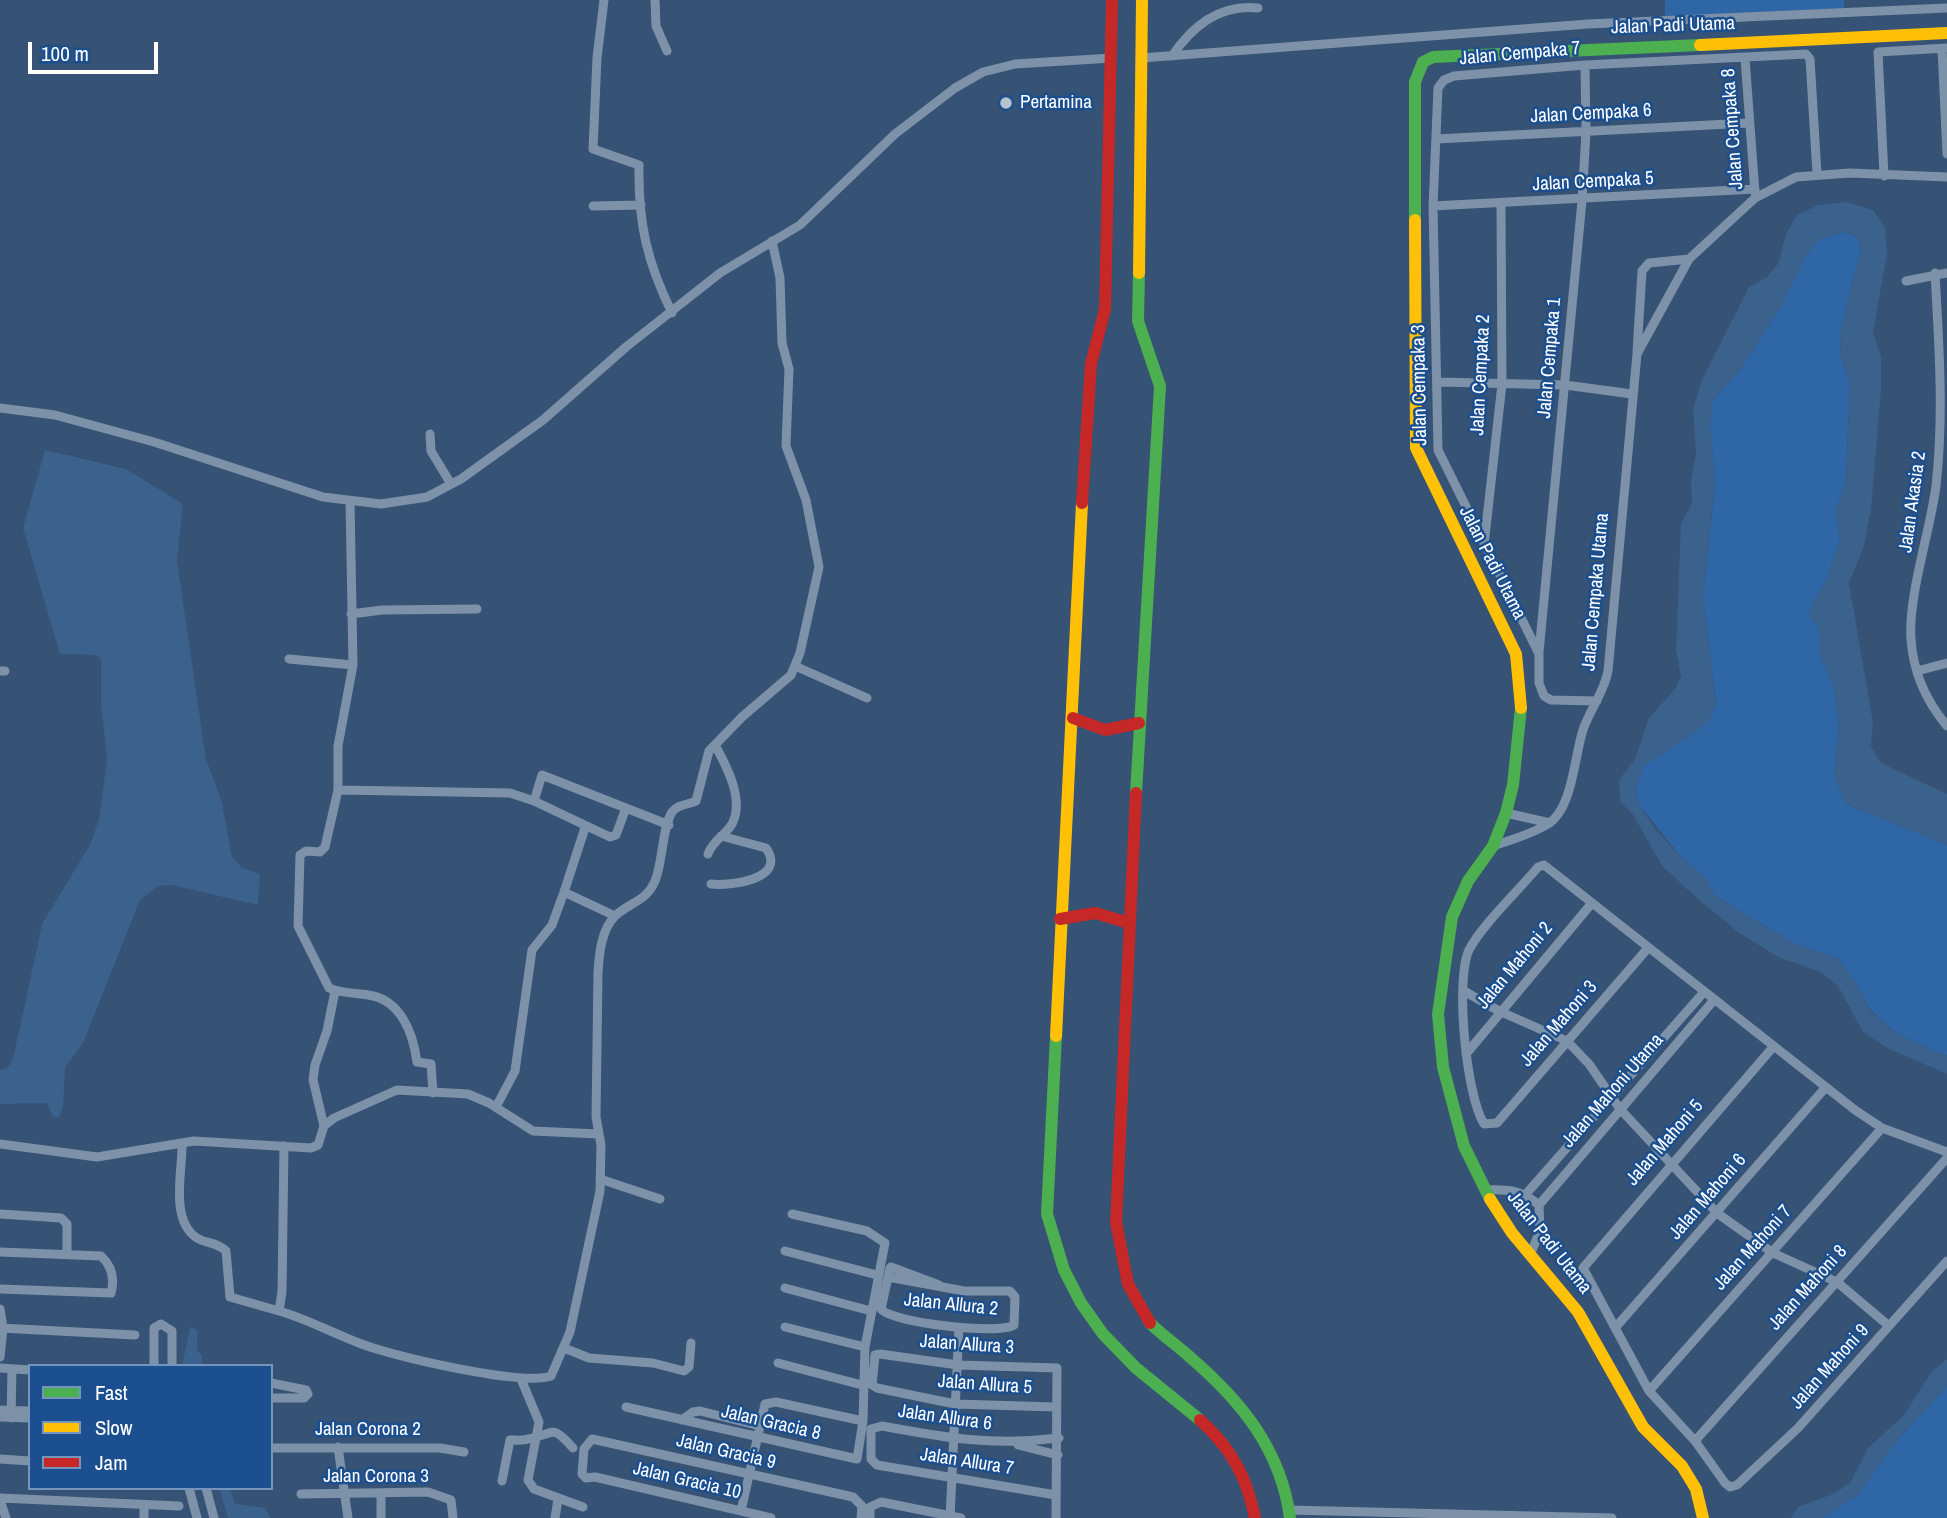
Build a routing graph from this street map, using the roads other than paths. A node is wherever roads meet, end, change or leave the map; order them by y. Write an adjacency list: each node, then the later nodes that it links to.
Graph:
1 (604, 0): 26 (street)
2 (655, 0): 9 (street)
3 (1112, 0): 11 (street)
4 (1142, 0): 12 (street)
5 (1258, 8): 10 (street)
6 (1947, 8): 10 (street)
7 (1947, 33): 62 (street, Jalan Padi Utama)
8 (1944, 48): 19 (street); 21 (street)
9 (667, 51)
10 (1172, 56): 12 (street)
11 (1112, 58): 29 (street); 55 (street)
12 (1141, 58): 56 (street)
13 (1745, 58): 14 (street, Jalan Cempaka 7); 16 (street, Jalan Cempaka 8); 20 (street, Jalan Cempaka 7)
14 (1585, 65): 15 (street, Jalan Cempaka 7); 17 (street, Jalan Cempaka 1)
15 (1444, 80): 18 (street, Jalan Cempaka 3)
16 (1749, 123): 17 (street, Jalan Cempaka 6); 23 (street, Jalan Cempaka 8)
17 (1586, 132): 18 (street, Jalan Cempaka 6); 24 (street, Jalan Cempaka 1)
18 (1436, 139): 28 (street, Jalan Cempaka 3)
19 (1947, 153)
20 (1817, 174): 21 (street); 23 (street)
21 (1884, 176): 22 (street)
22 (1947, 177)
23 (1755, 194): 24 (street, Jalan Cempaka 5); 30 (street)
24 (1582, 201): 25 (street, Jalan Cempaka 5); 38 (street, Jalan Cempaka 1)
25 (1501, 204): 28 (street, Jalan Cempaka 5); 37 (street, Jalan Cempaka 2)
26 (641, 205): 27 (street); 34 (street)
27 (593, 206)
28 (1433, 206): 36 (street, Jalan Cempaka 3)
29 (772, 241): 34 (street); 51 (street)
30 (1689, 259): 35 (street); 35 (street)
31 (1935, 273): 32 (street); 33 (street); 52 (street, Jalan Akasia 2)
32 (1947, 273)
33 (1906, 281)
34 (672, 313): 42 (street)
35 (1637, 354): 39 (street, Jalan Cempaka Utama)
36 (1438, 382): 37 (street); 44 (street, Jalan Cempaka 3)
37 (1502, 384): 38 (street); 44 (street, Jalan Cempaka 2)
38 (1566, 385): 39 (street); 47 (street, Jalan Cempaka 1)
39 (1632, 394): 54 (street, Jalan Cempaka Utama)
40 (0, 408): 43 (street)
41 (429, 434): 42 (street)
42 (451, 484): 43 (street)
43 (350, 502): 46 (street)
44 (1484, 547): 47 (street, Jalan Cempaka 3)
45 (477, 609): 46 (street)
46 (351, 614): 50 (street)
47 (1539, 654): 54 (street, Jalan Cempaka 3)
48 (289, 659): 50 (street)
49 (1947, 663): 52 (street)
50 (353, 665): 59 (street)
51 (795, 666): 53 (street); 58 (street)
52 (1917, 671): 57 (street, Jalan Akasia 2)
53 (867, 698)
54 (1597, 701): 63 (street, Jalan Cempaka Utama)
55 (1073, 718): 56 (street); 73 (street)
56 (1139, 723): 74 (street)
57 (1947, 726)
58 (715, 745): 64 (street); 66 (street)
59 (338, 790): 60 (street); 76 (street)
60 (534, 801): 61 (street); 65 (street)
61 (626, 807): 64 (street); 65 (street)
62 (1506, 813): 63 (street); 67 (street, Jalan Padi Utama)
63 (1550, 823): 67 (street)
64 (669, 825): 72 (street)
65 (585, 828): 70 (street)
66 (721, 836): 68 (street); 69 (street)
67 (1493, 846): 99 (street, Jalan Padi Utama)
68 (708, 854)
69 (711, 884)
70 (564, 892): 72 (street); 87 (street)
71 (1592, 903): 75 (street); 77 (street); 80 (street, Jalan Mahoni 2)
72 (615, 916): 91 (street)
73 (1060, 919): 74 (street); 197 (street)
74 (1129, 923): 182 (street)
75 (1648, 948): 78 (street); 81 (street, Jalan Mahoni 3)
76 (334, 990): 85 (street); 89 (street)
77 (1464, 991): 80 (street); 83 (street)
78 (1704, 992): 79 (street); 86 (street, Jalan Mahoni Utama)
79 (1714, 1000): 82 (street); 88 (street, Jalan Mahoni Utama)
80 (1499, 1011): 81 (street); 83 (street, Jalan Mahoni 2)
81 (1567, 1041): 83 (street, Jalan Mahoni 3); 86 (street)
82 (1774, 1046): 84 (street); 97 (street, Jalan Mahoni 5)
83 (1466, 1054)
84 (1825, 1087): 90 (street); 104 (street, Jalan Mahoni 6)
85 (433, 1093): 87 (street); 89 (street)
86 (1613, 1098): 88 (street); 100 (street, Jalan Mahoni Utama)
87 (496, 1107): 91 (street)
88 (1620, 1109): 97 (street); 102 (street, Jalan Mahoni Utama)
89 (324, 1126): 94 (street)
90 (1882, 1128): 95 (street); 108 (street, Jalan Mahoni 7)
91 (598, 1134): 98 (street)
92 (181, 1143): 93 (street); 94 (street); 117 (street)
93 (0, 1144)
94 (284, 1146): 117 (street)
95 (1947, 1152)
96 (1947, 1158): 113 (street, Jalan Mahoni 8)
97 (1670, 1164): 104 (street); 123 (street, Jalan Mahoni 5)
98 (600, 1179): 101 (street); 127 (street)
99 (1485, 1190): 100 (street); 110 (street, Jalan Padi Utama)
100 (1526, 1194): 102 (street)
101 (660, 1199)
102 (1539, 1205): 110 (street)
103 (0, 1213): 109 (street)
104 (1717, 1213): 108 (street); 123 (street, Jalan Mahoni 6)
105 (792, 1214): 112 (street)
106 (785, 1251): 112 (street)
107 (0, 1252): 109 (street)
108 (1773, 1253): 113 (street); 139 (street, Jalan Mahoni 7)
109 (67, 1254): 114 (street)
110 (1530, 1255): 199 (street, Jalan Padi Utama)
111 (1947, 1261): 119 (street, Jalan Mahoni 9)
112 (877, 1275): 118 (street)
113 (1837, 1282): 119 (street); 156 (street, Jalan Mahoni 8)
114 (0, 1289)
115 (785, 1289): 118 (street)
116 (0, 1309): 122 (street)
117 (279, 1311): 136 (street)
118 (871, 1311): 126 (street)
119 (1889, 1326): 156 (street, Jalan Mahoni 9)
120 (785, 1327): 126 (street)
121 (959, 1327): 121 (street, Jalan Allura 2); 132 (street)
122 (1, 1328): 124 (street); 128 (street)
123 (1615, 1328): 139 (street)
124 (135, 1335)
125 (691, 1343): 127 (street)
126 (866, 1347): 138 (street)
127 (564, 1348): 136 (street)
128 (0, 1357)
129 (778, 1363): 138 (street, Jalan Allura 5)
130 (154, 1364): 131 (street)
131 (172, 1364)
132 (958, 1365): 138 (street, Jalan Allura 3); 141 (street); 143 (street, Jalan Allura 3)
133 (0, 1368): 134 (street)
134 (12, 1369): 135 (street); 146 (street)
135 (28, 1370)
136 (521, 1379): 152 (street)
137 (273, 1383): 140 (street)
138 (867, 1385): 141 (street, Jalan Allura 5); 150 (street)
139 (1650, 1391): 156 (street)
140 (273, 1398)
141 (955, 1404): 143 (street, Jalan Allura 5); 155 (street)
142 (626, 1407): 149 (street, Jalan Gracia 8)
143 (1056, 1407): 154 (street)
144 (0, 1410): 146 (street)
145 (28, 1411): 146 (street)
146 (11, 1414): 147 (street); 148 (street)
147 (0, 1417)
148 (28, 1418)
149 (682, 1420): 151 (street, Jalan Gracia 8); 153 (street, Jalan Gracia 8)
150 (863, 1421): 151 (street); 153 (street, Jalan Gracia 8)
151 (760, 1426): 153 (street)
152 (536, 1436): 160 (street); 169 (street); 177 (street)
153 (758, 1437): 166 (street)
154 (1059, 1438): 157 (street, Jalan Allura 6); 162 (street)
155 (954, 1440): 157 (street, Jalan Allura 6); 165 (street, Jalan Allura 6); 168 (street)
156 (1695, 1441)
157 (1013, 1444): 162 (street, Jalan Allura 6)
158 (338, 1447): 159 (street, Jalan Corona 2); 161 (street, Jalan Corona 2); 174 (street)
159 (273, 1448)
160 (573, 1448)
161 (464, 1452)
162 (1058, 1455): 173 (street)
163 (0, 1460): 164 (street)
164 (28, 1461)
165 (872, 1463): 168 (street, Jalan Allura 7)
166 (749, 1475): 167 (street, Jalan Gracia 9); 181 (street); 193 (street, Jalan Gracia 9)
167 (594, 1477): 181 (street, Jalan Gracia 10)
168 (951, 1478): 173 (street, Jalan Allura 7); 184 (street)
169 (502, 1481)
170 (190, 1490): 187 (street)
171 (207, 1490): 188 (street)
172 (301, 1494): 174 (street, Jalan Corona 3)
173 (1056, 1494): 196 (street)
174 (343, 1495): 175 (street, Jalan Corona 3); 189 (street)
175 (381, 1495): 190 (street); 191 (street, Jalan Corona 3)
176 (0, 1499): 178 (street); 185 (street)
177 (558, 1499): 180 (street); 192 (street)
178 (144, 1504): 179 (street); 186 (street)
179 (179, 1506)
180 (583, 1507)
181 (741, 1511): 183 (street, Jalan Gracia 10)
182 (1290, 1514): 198 (street)
183 (764, 1517)
184 (950, 1517): 194 (street); 195 (street)
185 (6, 1518)
186 (144, 1518)
187 (197, 1518)
188 (214, 1518)
189 (348, 1518)
190 (381, 1518)
191 (453, 1518)
192 (555, 1518)
193 (861, 1518)
194 (870, 1518)
195 (961, 1518)
196 (1056, 1518)
197 (1255, 1518)
198 (1612, 1518)
199 (1703, 1518)

